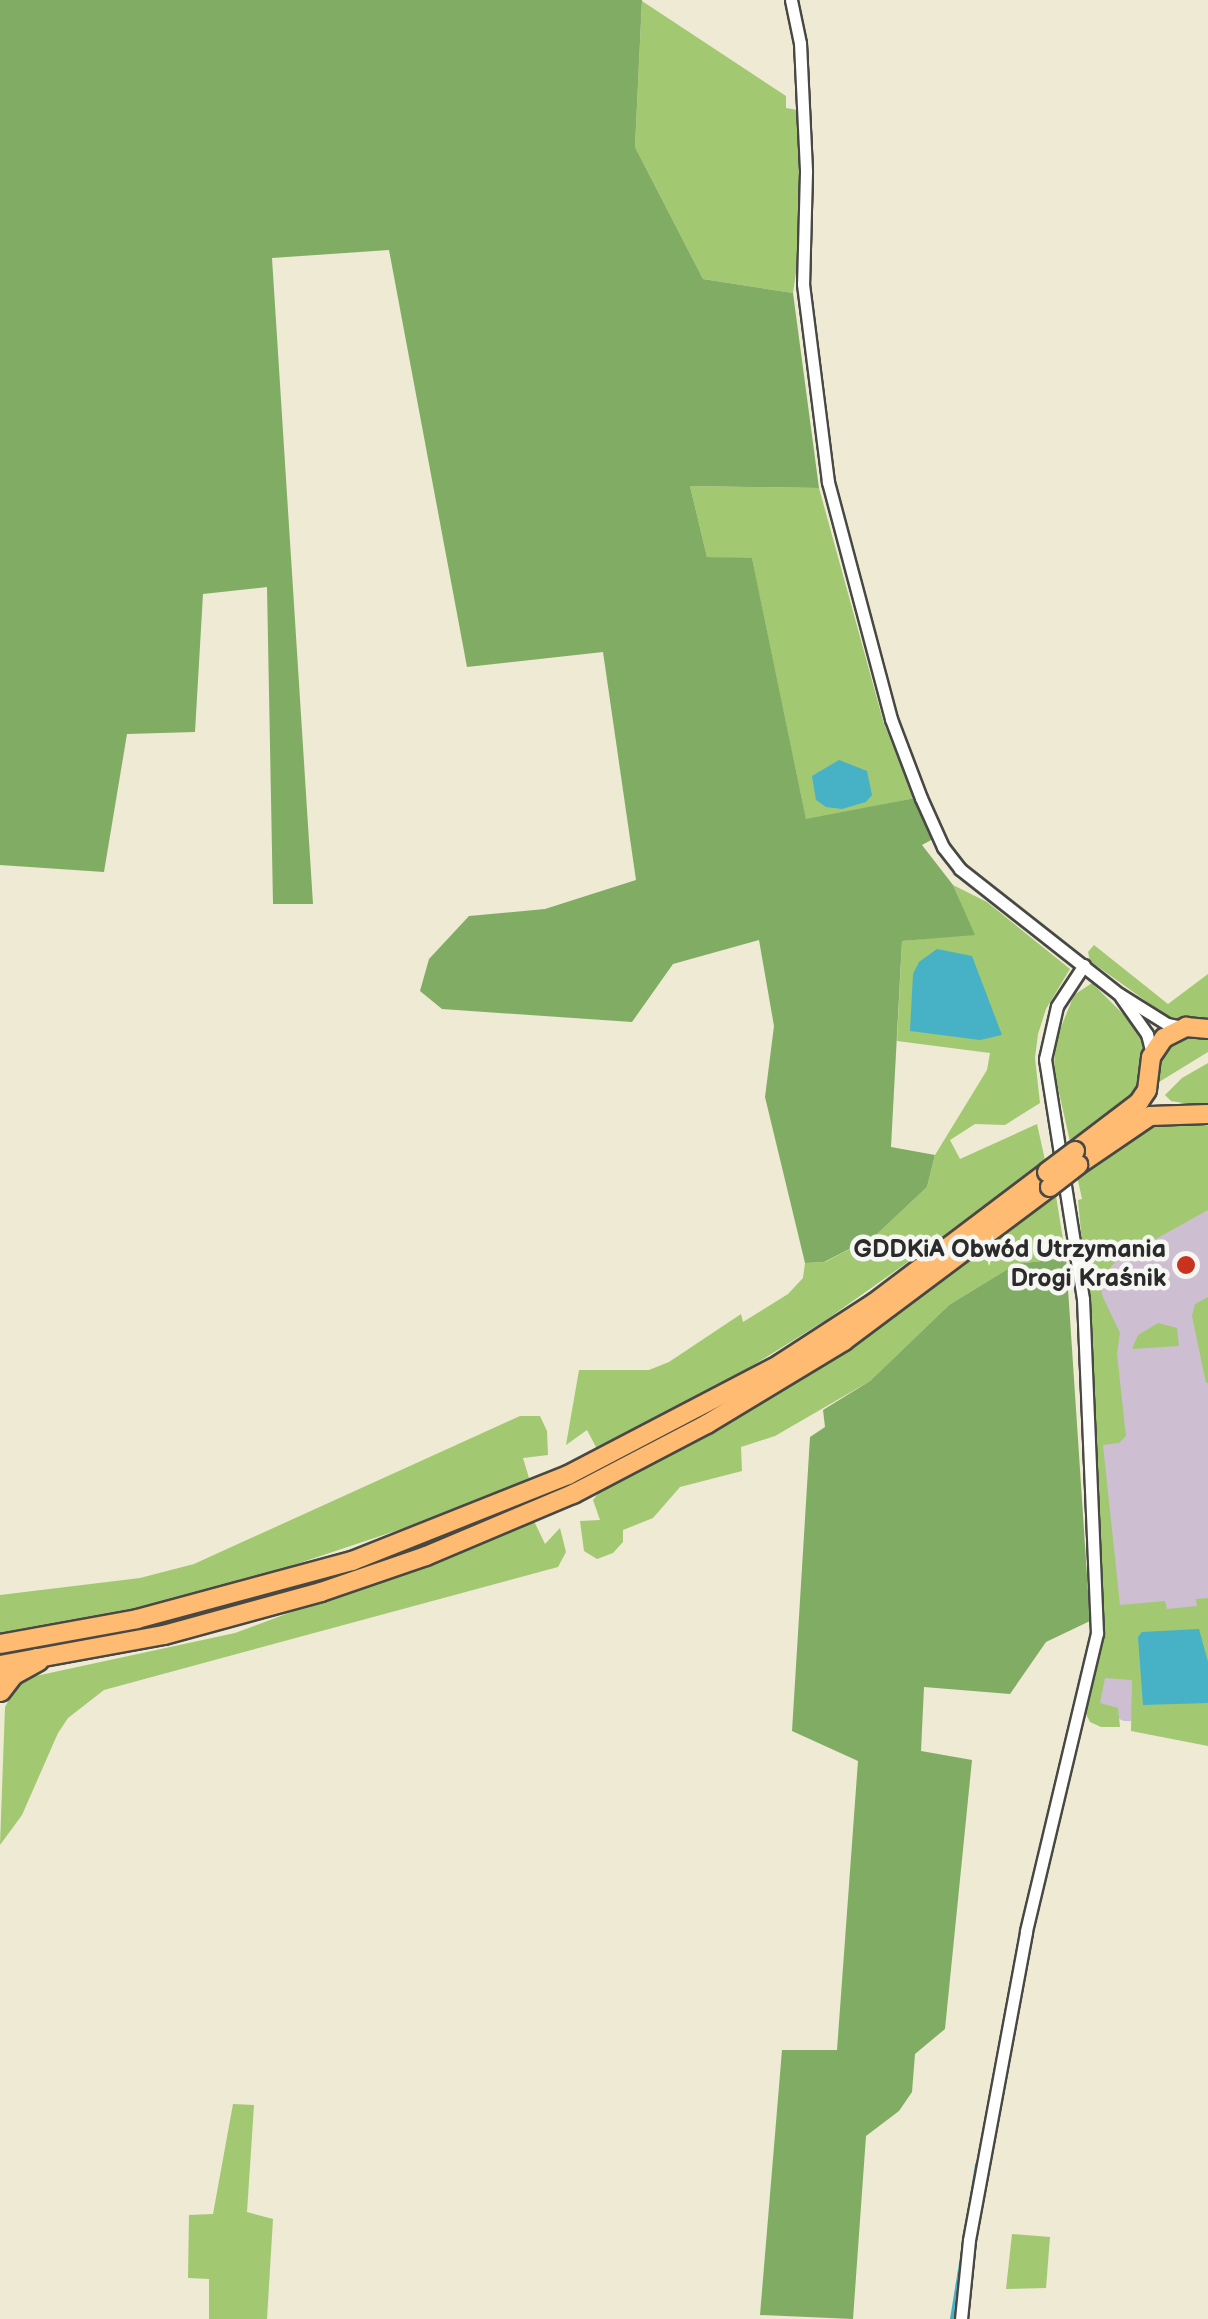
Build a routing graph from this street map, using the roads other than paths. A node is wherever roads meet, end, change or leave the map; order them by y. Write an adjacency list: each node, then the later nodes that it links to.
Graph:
1 (790, 0): 2 (street)
2 (1084, 965): 3 (street); 15 (street)
3 (1119, 994): 4 (street); 6 (street)
4 (1186, 1027): 5 (main road); 6 (main road)
5 (1208, 1028)
6 (1150, 1066): 7 (main road); 9 (main road)
7 (1178, 1114): 8 (main road); 9 (main road)
8 (1208, 1114)
9 (1077, 1158): 10 (main road, bridge)
10 (1048, 1180): 11 (main road); 12 (main road)
11 (0, 1644)
12 (37, 1660): 13 (main road); 14 (highway)
13 (0, 1666)
14 (0, 1690)
15 (960, 2319)

